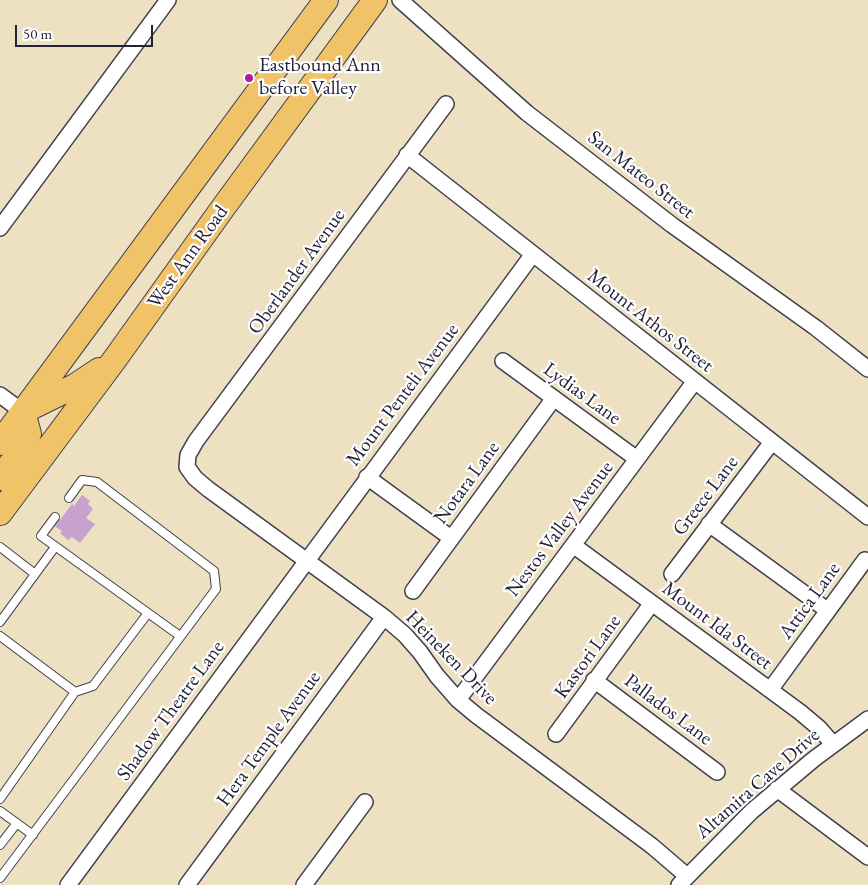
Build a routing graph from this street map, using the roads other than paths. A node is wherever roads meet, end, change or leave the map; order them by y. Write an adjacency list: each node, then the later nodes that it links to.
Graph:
1 (168, 0): 7 (street)
2 (326, 0): 15 (main road, West Ann Road)
3 (375, 0): 9 (main road, West Ann Road)
4 (400, 0): 11 (street, San Mateo Street)
5 (446, 104): 6 (street, Oberlander Avenue)
6 (407, 155): 8 (street, Mount Athos Street); 19 (street, Oberlander Avenue)
7 (0, 228)
8 (532, 254): 12 (street, Mount Athos Street); 20 (street, Mount Penteli Avenue)
9 (115, 359): 15 (main road); 23 (main road, West Ann Road)
10 (503, 361): 14 (street, Lydias Lane)
11 (868, 369)
12 (695, 381): 17 (street, Mount Athos Street); 18 (street, Nestos Valley Avenue)
13 (0, 395): 15 (street)
14 (554, 398): 18 (street, Lydias Lane); 27 (street, Notara Lane)
15 (24, 412): 16 (main road, West Ann Road); 21 (main road)
16 (0, 442)
17 (772, 442): 25 (street, Mount Athos Street); 26 (street, Greece Lane)
18 (637, 458): 28 (street, Nestos Valley Avenue)
19 (187, 467): 32 (street, Heineken Drive)
20 (367, 477): 27 (street); 32 (street, Mount Penteli Avenue)
21 (0, 478)
22 (69, 498): 42 (lane)
23 (0, 513)
24 (55, 517): 30 (lane)
25 (868, 518)
26 (709, 524): 34 (street, Greece Lane); 37 (street)
27 (451, 538): 35 (street, Notara Lane)
28 (573, 544): 36 (street, Mount Ida Street); 46 (street, Nestos Valley Avenue)
29 (0, 547): 33 (lane)
30 (55, 547): 33 (lane); 38 (lane)
31 (865, 560): 37 (street, Attica Lane)
32 (306, 561): 39 (street, Heineken Drive); 61 (street, Shadow Theatre Lane)
33 (35, 574): 40 (lane)
34 (672, 574)
35 (413, 591)
36 (652, 602): 43 (street, Kastori Lane); 44 (street, Mount Ida Street)
37 (827, 610): 44 (street, Attica Lane)
38 (148, 613): 42 (lane); 45 (lane)
39 (384, 617): 46 (street, Heineken Drive); 62 (street, Hera Temple Avenue)
40 (0, 622)
41 (0, 636): 45 (lane)
42 (180, 636): 56 (lane)
43 (594, 680): 48 (street, Kastori Lane); 50 (street, Pallados Lane)
44 (770, 690): 49 (street, Mount Ida Street)
45 (75, 692): 52 (lane)
46 (458, 700): 60 (street, Heineken Drive)
47 (868, 719): 49 (street, Altamira Cave Drive)
48 (556, 734)
49 (833, 744): 51 (street, Altamira Cave Drive)
50 (717, 772)
51 (777, 789): 58 (street); 60 (street, Altamira Cave Drive)
52 (0, 799)
53 (365, 802): 63 (street)
54 (0, 811): 55 (lane)
55 (17, 823): 56 (lane); 57 (lane)
56 (33, 835): 59 (lane)
57 (0, 845)
58 (868, 857)
59 (0, 878)
60 (683, 880)
61 (68, 885)
62 (186, 885)
63 (304, 885)

